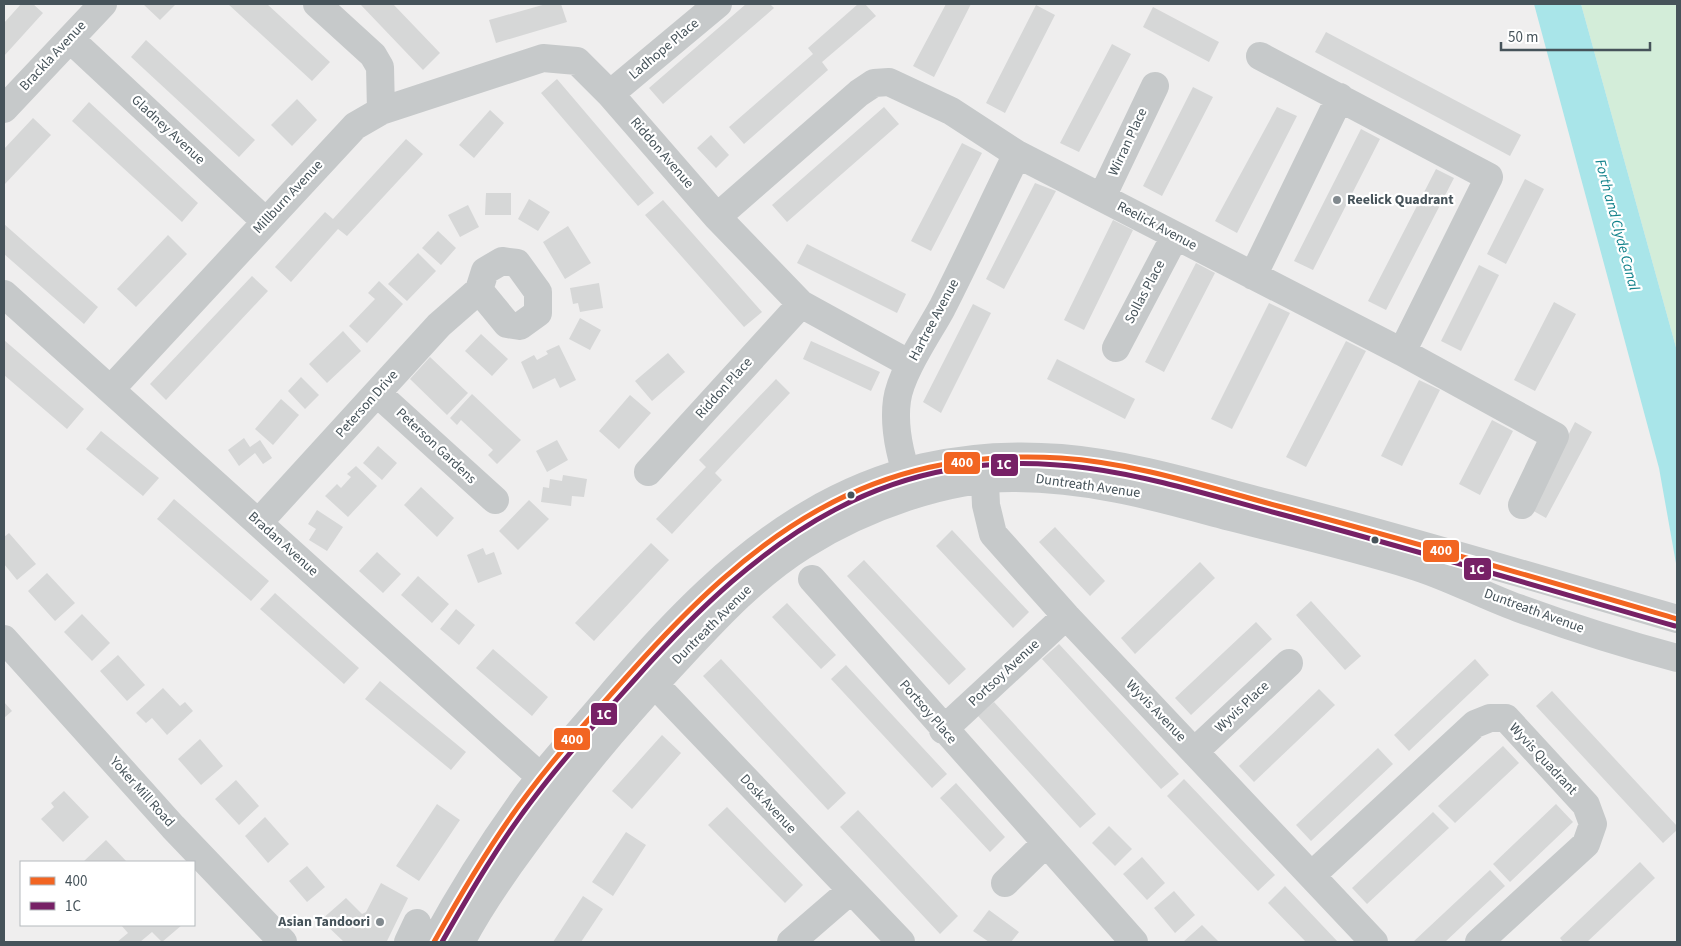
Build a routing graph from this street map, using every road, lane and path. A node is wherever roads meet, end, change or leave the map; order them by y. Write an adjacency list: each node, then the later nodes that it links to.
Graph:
1 (103, 4): 4 (street, Brackla Avenue)
2 (317, 4): 10 (street)
3 (718, 4): 7 (street, Ladhope Place)
4 (70, 39): 9 (street, Brackla Avenue); 14 (street, Gladney Avenue)
5 (1260, 56): 8 (street)
6 (1155, 86): 12 (street, Wirran Place)
7 (610, 94): 10 (street, Riddon Avenue); 13 (street, Riddon Avenue)
8 (1340, 97): 16 (street); 21 (street)
9 (4, 109)
10 (380, 111): 14 (street, Millburn Avenue)
11 (1018, 154): 12 (street, Reelick Avenue); 13 (street, Reelick Avenue); 22 (street, Hartree Avenue)
12 (1102, 197): 15 (street, Reelick Avenue)
13 (717, 217): 19 (street, Riddon Avenue)
14 (265, 221): 23 (street, Millburn Avenue)
15 (1175, 236): 16 (street, Reelick Avenue); 20 (street, Sollas Place)
16 (1253, 276): 21 (street, Reelick Avenue)
17 (479, 290): 24 (street, Peterson Drive)
18 (4, 294): 23 (street, Bradan Avenue)
19 (801, 304): 22 (street, Riddon Avenue); 26 (street, Riddon Place)
20 (1116, 348)
21 (1402, 352): 29 (street, Reelick Avenue)
22 (910, 364): 27 (street, Hartree Avenue)
23 (111, 389): 30 (street, Bradan Avenue)
24 (378, 393): 28 (street, Peterson Gardens); 30 (street, Peterson Drive)
25 (985, 469): 27 (street, Duntreath Avenue); 32 (street, Wyvis Avenue); 33 (street, Duntreath Avenue); 35 (street, Duntreath Avenue)
26 (648, 472)
27 (910, 484): 37 (street, Duntreath Avenue)
28 (495, 500)
29 (1522, 506)
30 (259, 522): 40 (street, Bradan Avenue)
31 (812, 579): 38 (street, Portsoy Place)
32 (1066, 616): 38 (street, Portsoy Avenue); 39 (street, Wyvis Avenue)
33 (1677, 619)
34 (4, 639): 46 (street, Yoker Mill Road)
35 (1677, 658)
36 (1289, 662): 39 (street, Wyvis Place)
37 (646, 674): 40 (street, Duntreath Avenue); 44 (street, Dosk Avenue)
38 (943, 730): 41 (street, Portsoy Place)
39 (1195, 751): 42 (street, Wyvis Avenue)
40 (551, 786): 45 (street, Duntreath Avenue); 47 (street, Duntreath Avenue)
41 (1046, 843): 43 (street); 50 (street, Portsoy Place)
42 (1312, 876): 51 (street, Wyvis Avenue); 52 (street, Wyvis Quadrant)
43 (1005, 883)
44 (850, 891): 48 (street); 49 (street, Dosk Avenue)
45 (420, 936)
46 (283, 942)
47 (461, 942)
48 (791, 942)
49 (901, 942)
50 (1134, 942)
51 (1374, 942)
52 (1479, 942)

